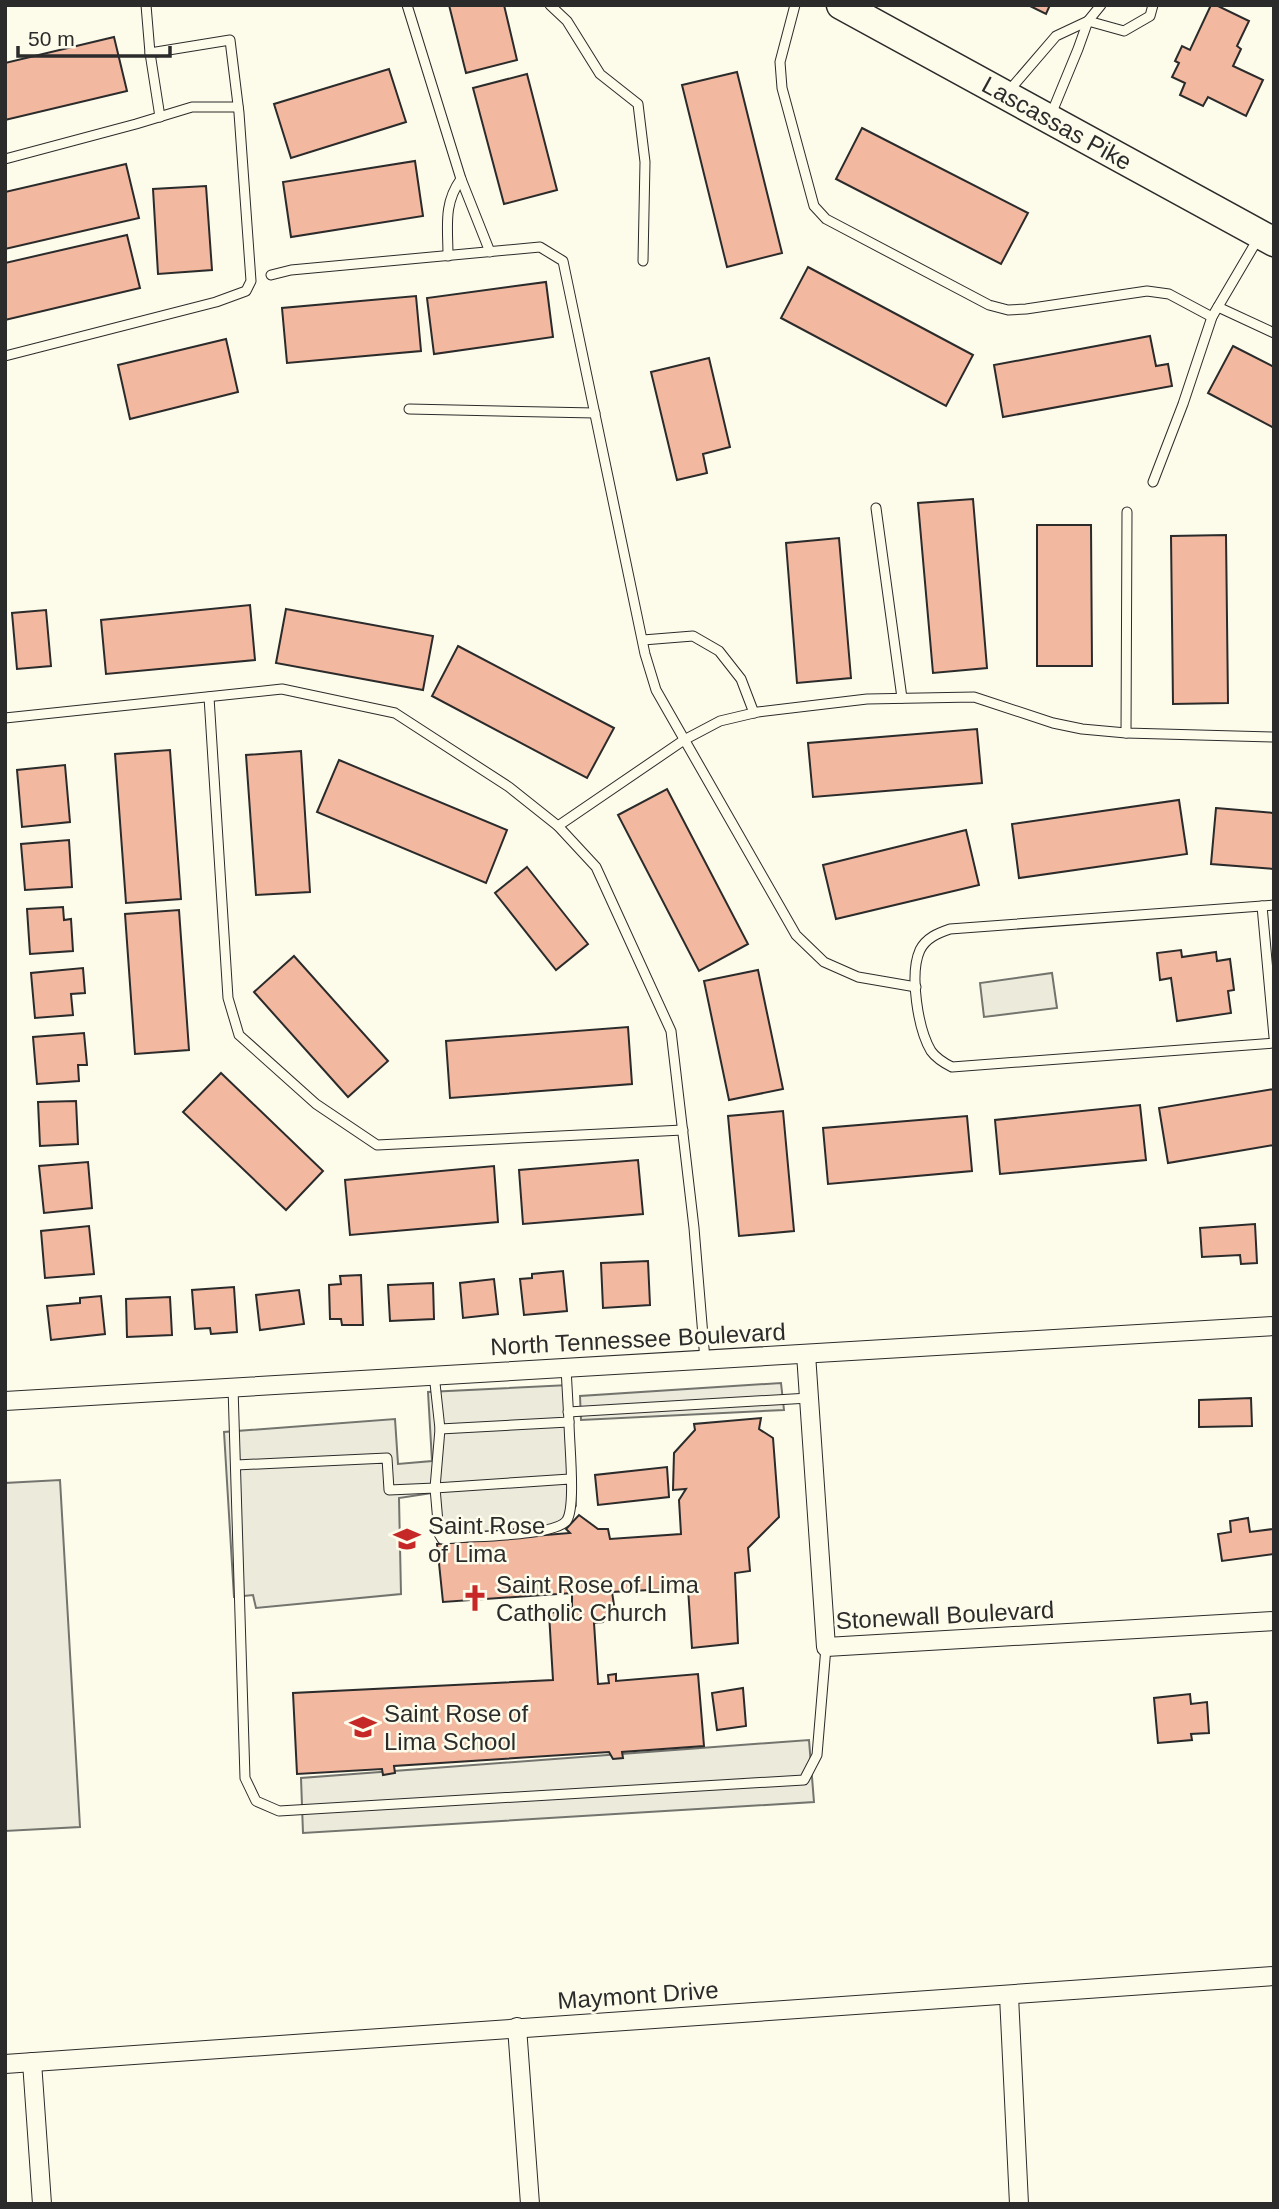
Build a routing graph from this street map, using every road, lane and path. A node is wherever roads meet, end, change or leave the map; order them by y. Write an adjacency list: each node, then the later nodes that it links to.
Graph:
1 (146, 5): 9 (lane)
2 (407, 5): 15 (lane)
3 (550, 5): 19 (lane)
4 (795, 5): 22 (lane)
5 (841, 5): 10 (main road, Lascassas Pike)
6 (1101, 5): 8 (lane)
7 (1153, 5): 8 (lane)
8 (1087, 20): 10 (lane); 13 (lane)
9 (150, 53): 11 (lane); 12 (lane)
10 (1006, 95): 13 (main road, Lascassas Pike)
11 (238, 107): 12 (lane); 24 (lane)
12 (160, 117): 14 (lane)
13 (1049, 119): 16 (main road, Lascassas Pike)
14 (5, 159)
15 (461, 179): 17 (lane); 18 (lane)
16 (1267, 239): 21 (lane)
17 (490, 252): 18 (lane); 26 (lane)
18 (448, 256): 20 (lane)
19 (643, 261)
20 (271, 275)
21 (1217, 307): 22 (lane); 23 (lane)
22 (1212, 317): 27 (lane)
23 (1274, 333)
24 (5, 356)
25 (409, 409): 26 (lane)
26 (595, 413): 30 (lane)
27 (1153, 482)
28 (876, 508): 32 (lane)
29 (1127, 512): 35 (lane)
30 (643, 640): 33 (lane); 37 (lane)
31 (209, 697): 34 (lane); 38 (lane); 44 (lane)
32 (902, 698): 33 (lane); 35 (lane)
33 (754, 713): 37 (lane)
34 (5, 718)
35 (1126, 733): 36 (lane)
36 (1274, 737)
37 (684, 740): 38 (lane); 41 (lane)
38 (558, 826): 44 (lane)
39 (1274, 905): 40 (lane)
40 (1262, 906): 41 (lane); 42 (lane)
41 (916, 987): 43 (lane)
42 (1274, 1037)
43 (1274, 1043)
44 (683, 1130): 47 (lane)
45 (1274, 1326): 46 (street, North Tennessee Boulevard)
46 (806, 1354): 47 (street, North Tennessee Boulevard); 51 (street, Stonewall Boulevard)
47 (705, 1360): 48 (street, North Tennessee Boulevard)
48 (566, 1368): 49 (street, North Tennessee Boulevard); 53 (lane)
49 (434, 1374): 50 (street, North Tennessee Boulevard); 54 (lane)
50 (233, 1387): 52 (street, North Tennessee Boulevard); 55 (lane)
51 (809, 1398): 53 (lane); 59 (street, Stonewall Boulevard)
52 (5, 1401)
53 (568, 1417): 54 (lane); 56 (lane)
54 (440, 1429): 57 (lane)
55 (236, 1465): 57 (lane); 59 (lane)
56 (570, 1479): 57 (lane); 57 (lane)
57 (435, 1488)
58 (1274, 1621): 59 (street, Stonewall Boulevard)
59 (826, 1647)
60 (1274, 1976): 61 (street, Maymont Drive)
61 (1009, 1996): 62 (street, Maymont Drive); 67 (street)
62 (517, 2027): 63 (street, Maymont Drive); 66 (street)
63 (32, 2062): 64 (street, Maymont Drive); 65 (street)
64 (5, 2064)
65 (42, 2204)
66 (530, 2204)
67 (1019, 2204)

